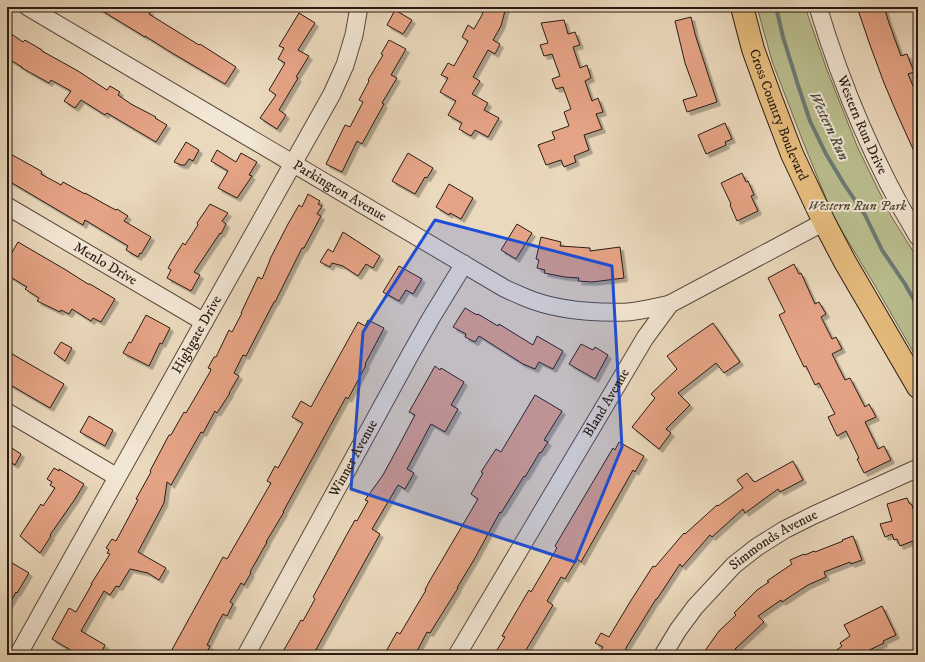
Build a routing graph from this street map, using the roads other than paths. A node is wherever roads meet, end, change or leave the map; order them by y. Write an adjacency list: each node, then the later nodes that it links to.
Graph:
1 (28, 7): 5 (street, Parkington Avenue)
2 (359, 7): 5 (street, Highgate Drive)
3 (742, 7): 7 (main road, Cross Country Boulevard)
4 (818, 7): 8 (street, Western Run Drive)
5 (293, 163): 9 (street, Parkington Avenue); 11 (street, Highgate Drive)
6 (7, 206): 11 (street, Menlo Drive)
7 (824, 222): 10 (street, Bland Avenue); 12 (main road, Cross Country Boulevard)
8 (918, 237)
9 (464, 264): 10 (street, Parkington Avenue); 17 (street, Winner Avenue)
10 (670, 304): 18 (street, Bland Avenue)
11 (204, 322): 15 (street, Highgate Drive)
12 (918, 387)
13 (7, 412): 15 (street)
14 (918, 468): 19 (street, Simmonds Avenue)
15 (118, 477): 16 (street, Highgate Drive)
16 (18, 655)
17 (246, 655)
18 (457, 655)
19 (663, 655)

